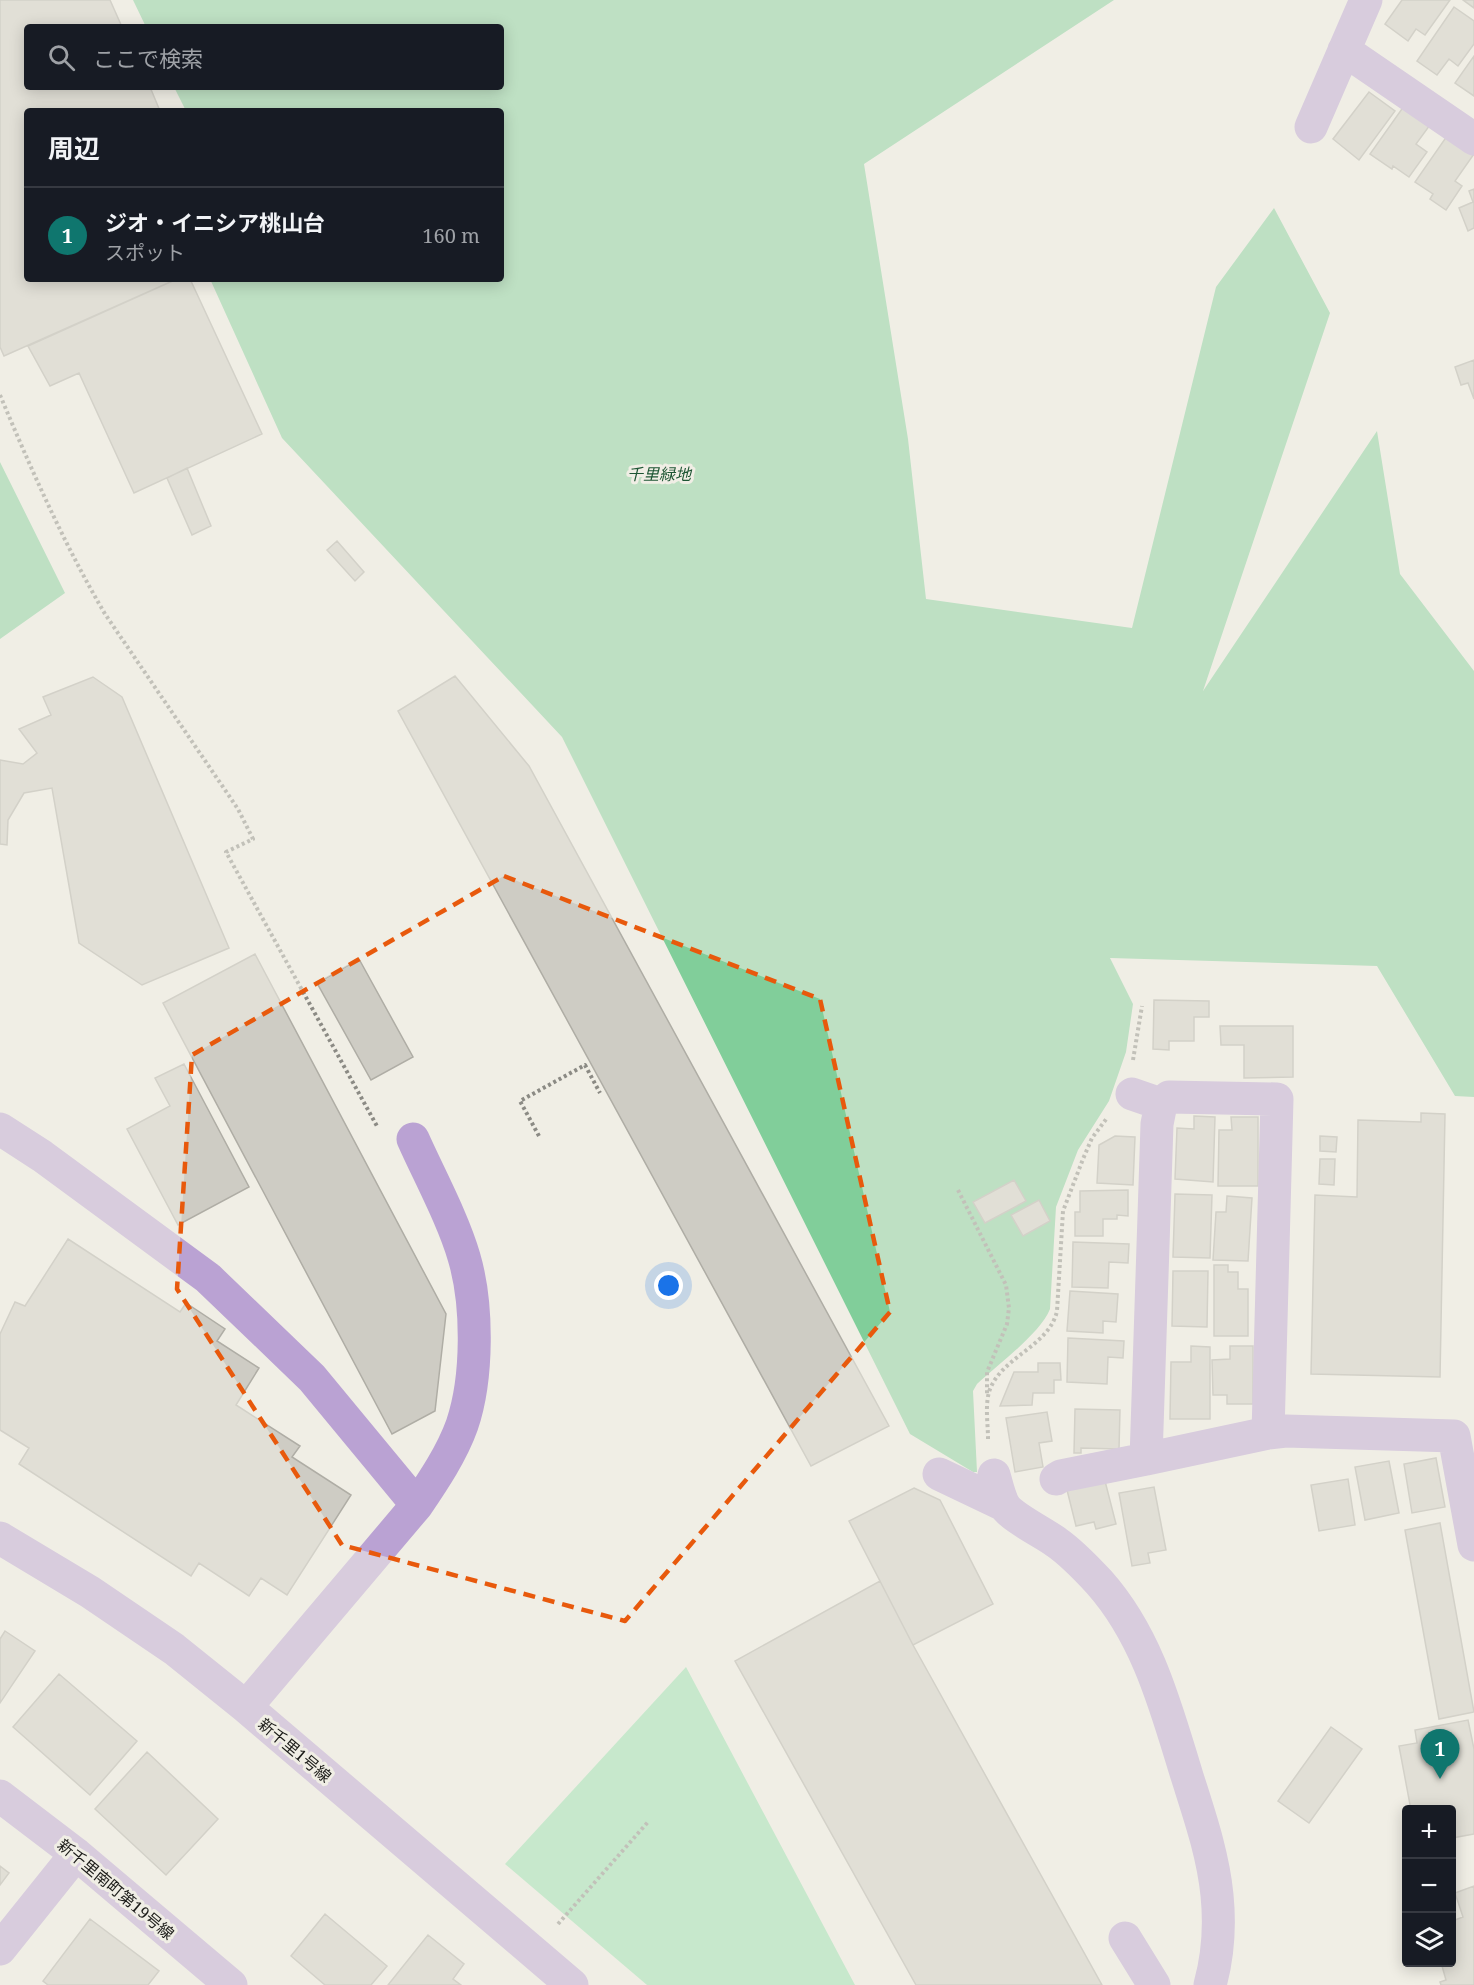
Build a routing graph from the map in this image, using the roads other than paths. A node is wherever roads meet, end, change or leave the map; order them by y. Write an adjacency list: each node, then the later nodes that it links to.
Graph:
1 (1366, 0): 2 (street)
2 (1344, 50): 3 (street); 4 (street)
3 (1311, 127)
4 (1474, 139)
5 (0, 1129): 11 (street)
6 (398, 1138): 11 (street)
7 (1268, 1433): 8 (street); 8 (street); 13 (street)
8 (1146, 1460): 10 (street)
9 (939, 1474): 22 (street)
10 (1056, 1479)
11 (417, 1505): 14 (street)
12 (0, 1538): 14 (street, 新千里1号線)
13 (1474, 1545)
14 (246, 1707): 20 (street, 新千里1号線)
15 (0, 1796): 16 (street, 新千里南町第19号線)
16 (76, 1854): 18 (street); 19 (street, 新千里南町第19号線)
17 (1125, 1938): 21 (street)
18 (0, 1949)
19 (231, 1985)
20 (572, 1985)
21 (1154, 1985)
22 (1210, 1985)

